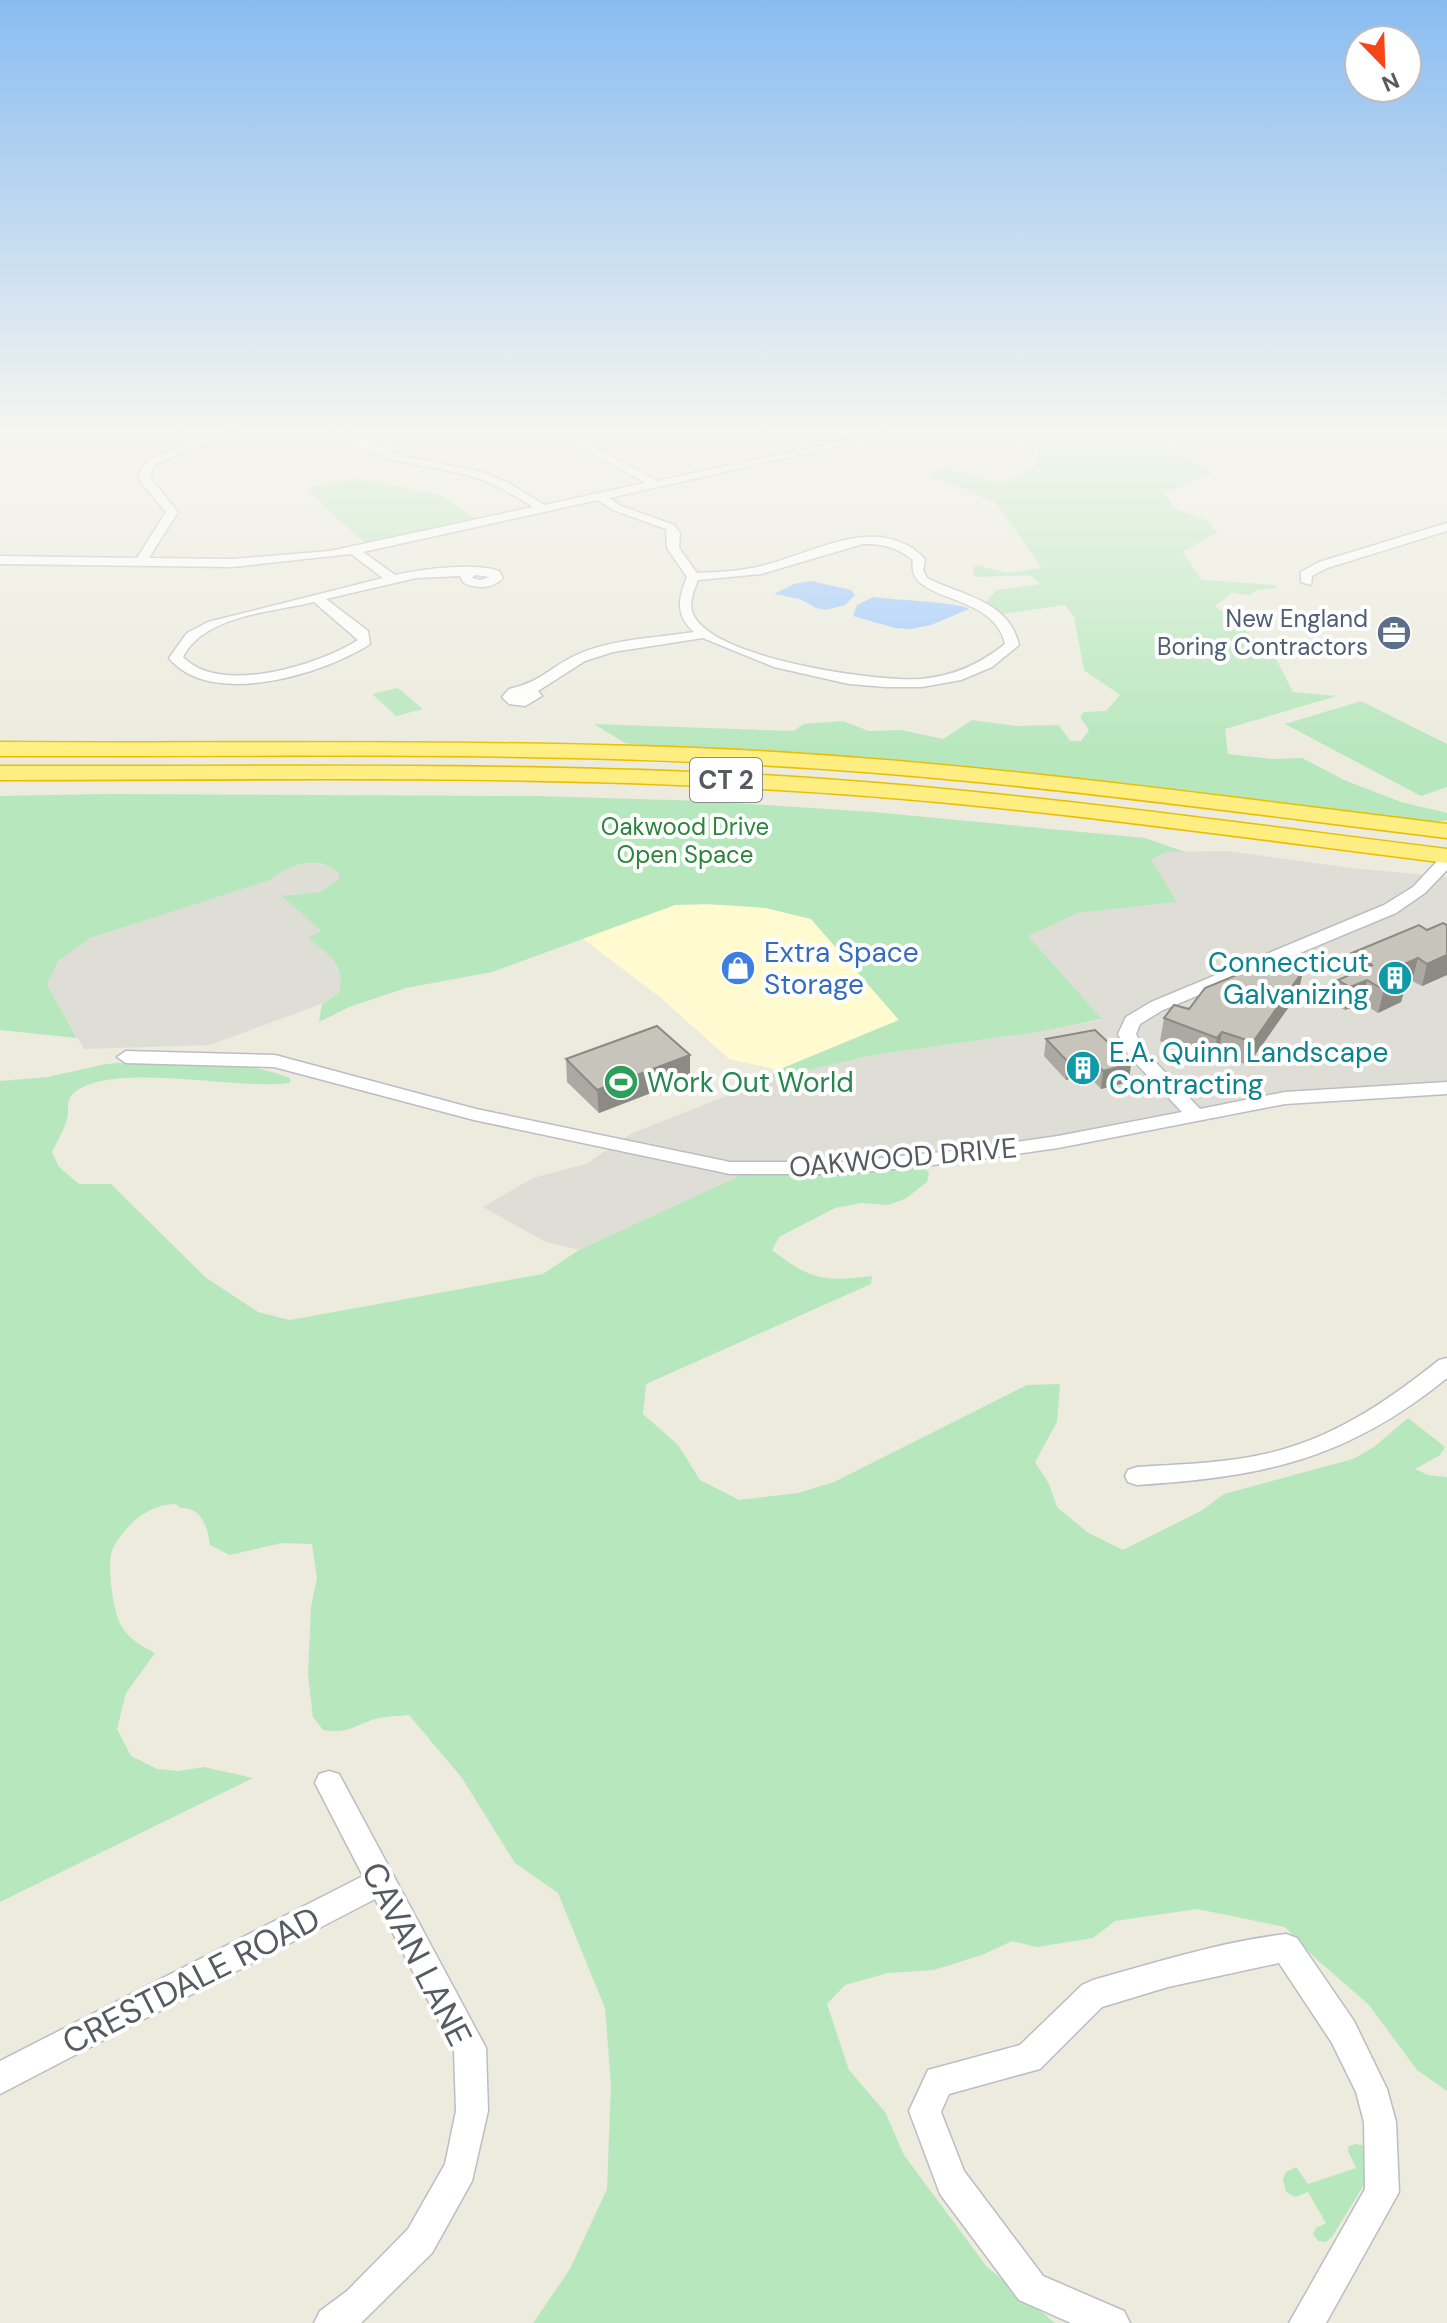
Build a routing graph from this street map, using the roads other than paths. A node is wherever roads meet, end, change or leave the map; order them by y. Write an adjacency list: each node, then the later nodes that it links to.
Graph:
1 (156, 538): 7 (street)
2 (411, 538): 5 (street)
3 (674, 538): 9 (street)
4 (1410, 538): 11 (street)
5 (354, 551): 7 (street); 10 (street)
6 (0, 560): 7 (street)
7 (141, 562)
8 (470, 573): 10 (street)
9 (693, 577): 13 (street); 13 (street)
10 (392, 579): 12 (street)
11 (1307, 582)
12 (318, 599): 12 (street)
13 (706, 634): 14 (street)
14 (529, 691)
15 (0, 749): 17 (highway, CT 2)
16 (0, 773): 18 (highway, CT 2)
17 (1447, 831)
18 (1444, 862): 21 (street)
19 (126, 1057): 21 (street, OAKWOOD DRIVE)
20 (1447, 1088): 21 (street, OAKWOOD DRIVE)
21 (1193, 1113)
22 (1447, 1366): 23 (street)
23 (1137, 1476)
24 (329, 1783): 25 (street, CAVAN LANE)
25 (381, 1881): 26 (street, CRESTDALE ROAD); 27 (street, CAVAN LANE)
26 (0, 2078)
27 (332, 2323)
28 (1112, 2323): 29 (street)
29 (1307, 2323)

